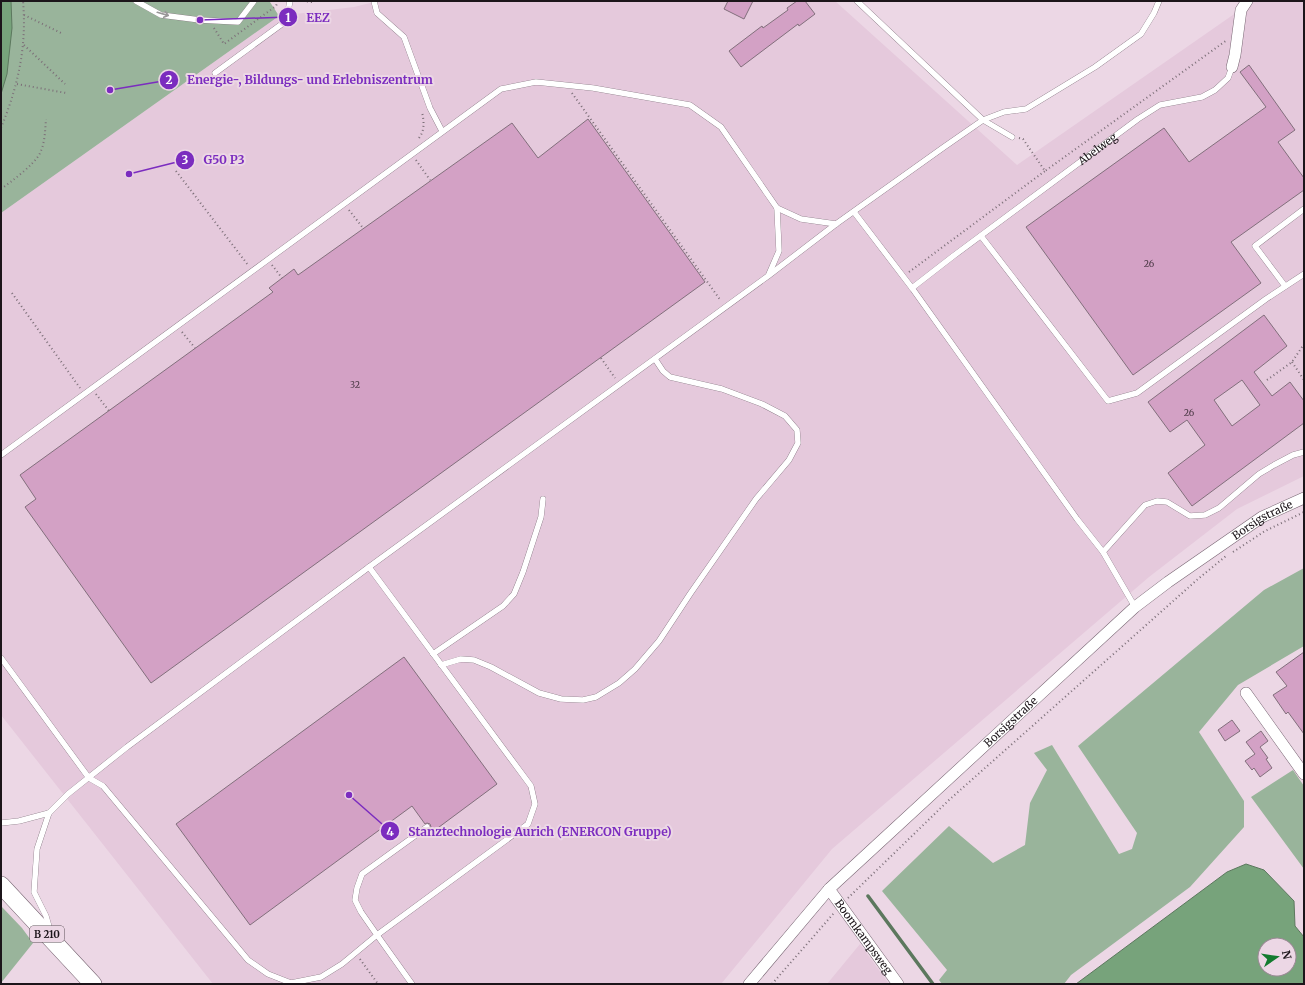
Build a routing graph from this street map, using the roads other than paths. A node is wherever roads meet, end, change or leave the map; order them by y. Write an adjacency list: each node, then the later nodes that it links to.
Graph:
1 (136, 1): 2 (lane, one-way to 2)
2 (254, 1)
3 (290, 1): 9 (lane)
4 (374, 1): 11 (lane)
5 (859, 1): 10 (lane)
6 (1159, 1): 10 (lane)
7 (1247, 1): 8 (street, Abelweg)
8 (1232, 67): 17 (lane, Abelweg)
9 (215, 74)
10 (983, 120): 12 (lane); 15 (lane)
11 (442, 131): 13 (lane); 24 (lane)
12 (1012, 137)
13 (776, 208): 16 (lane); 19 (lane)
14 (1304, 209): 20 (lane)
15 (854, 212): 16 (lane); 21 (lane)
16 (836, 224): 19 (lane)
17 (981, 236): 20 (lane); 21 (lane, Abelweg)
18 (1304, 274): 20 (lane)
19 (768, 276): 22 (lane)
20 (1285, 286)
21 (912, 288): 27 (lane)
22 (654, 359): 28 (lane); 32 (lane)
23 (1304, 452): 27 (lane)
24 (1, 455)
25 (1304, 498): 29 (street, Borsigstraße)
26 (544, 499): 30 (lane)
27 (1102, 552): 29 (lane)
28 (369, 567): 30 (lane); 35 (lane)
29 (1135, 607): 40 (street, Borsigstraße)
30 (433, 654): 32 (lane)
31 (1, 658): 35 (lane)
32 (441, 665): 41 (lane)
33 (1246, 693): 34 (street)
34 (1304, 774)
35 (89, 778): 36 (lane); 41 (lane)
36 (49, 813): 37 (lane); 42 (lane)
37 (1, 823)
38 (427, 827): 41 (lane)
39 (1, 885): 42 (main road, B 210)
40 (829, 888): 45 (street, Borsigstraße); 46 (street, Boomkampsweg)
41 (377, 935): 44 (lane)
42 (68, 958): 43 (main road, B 210)
43 (93, 984)
44 (412, 984)
45 (749, 984)
46 (898, 984)

